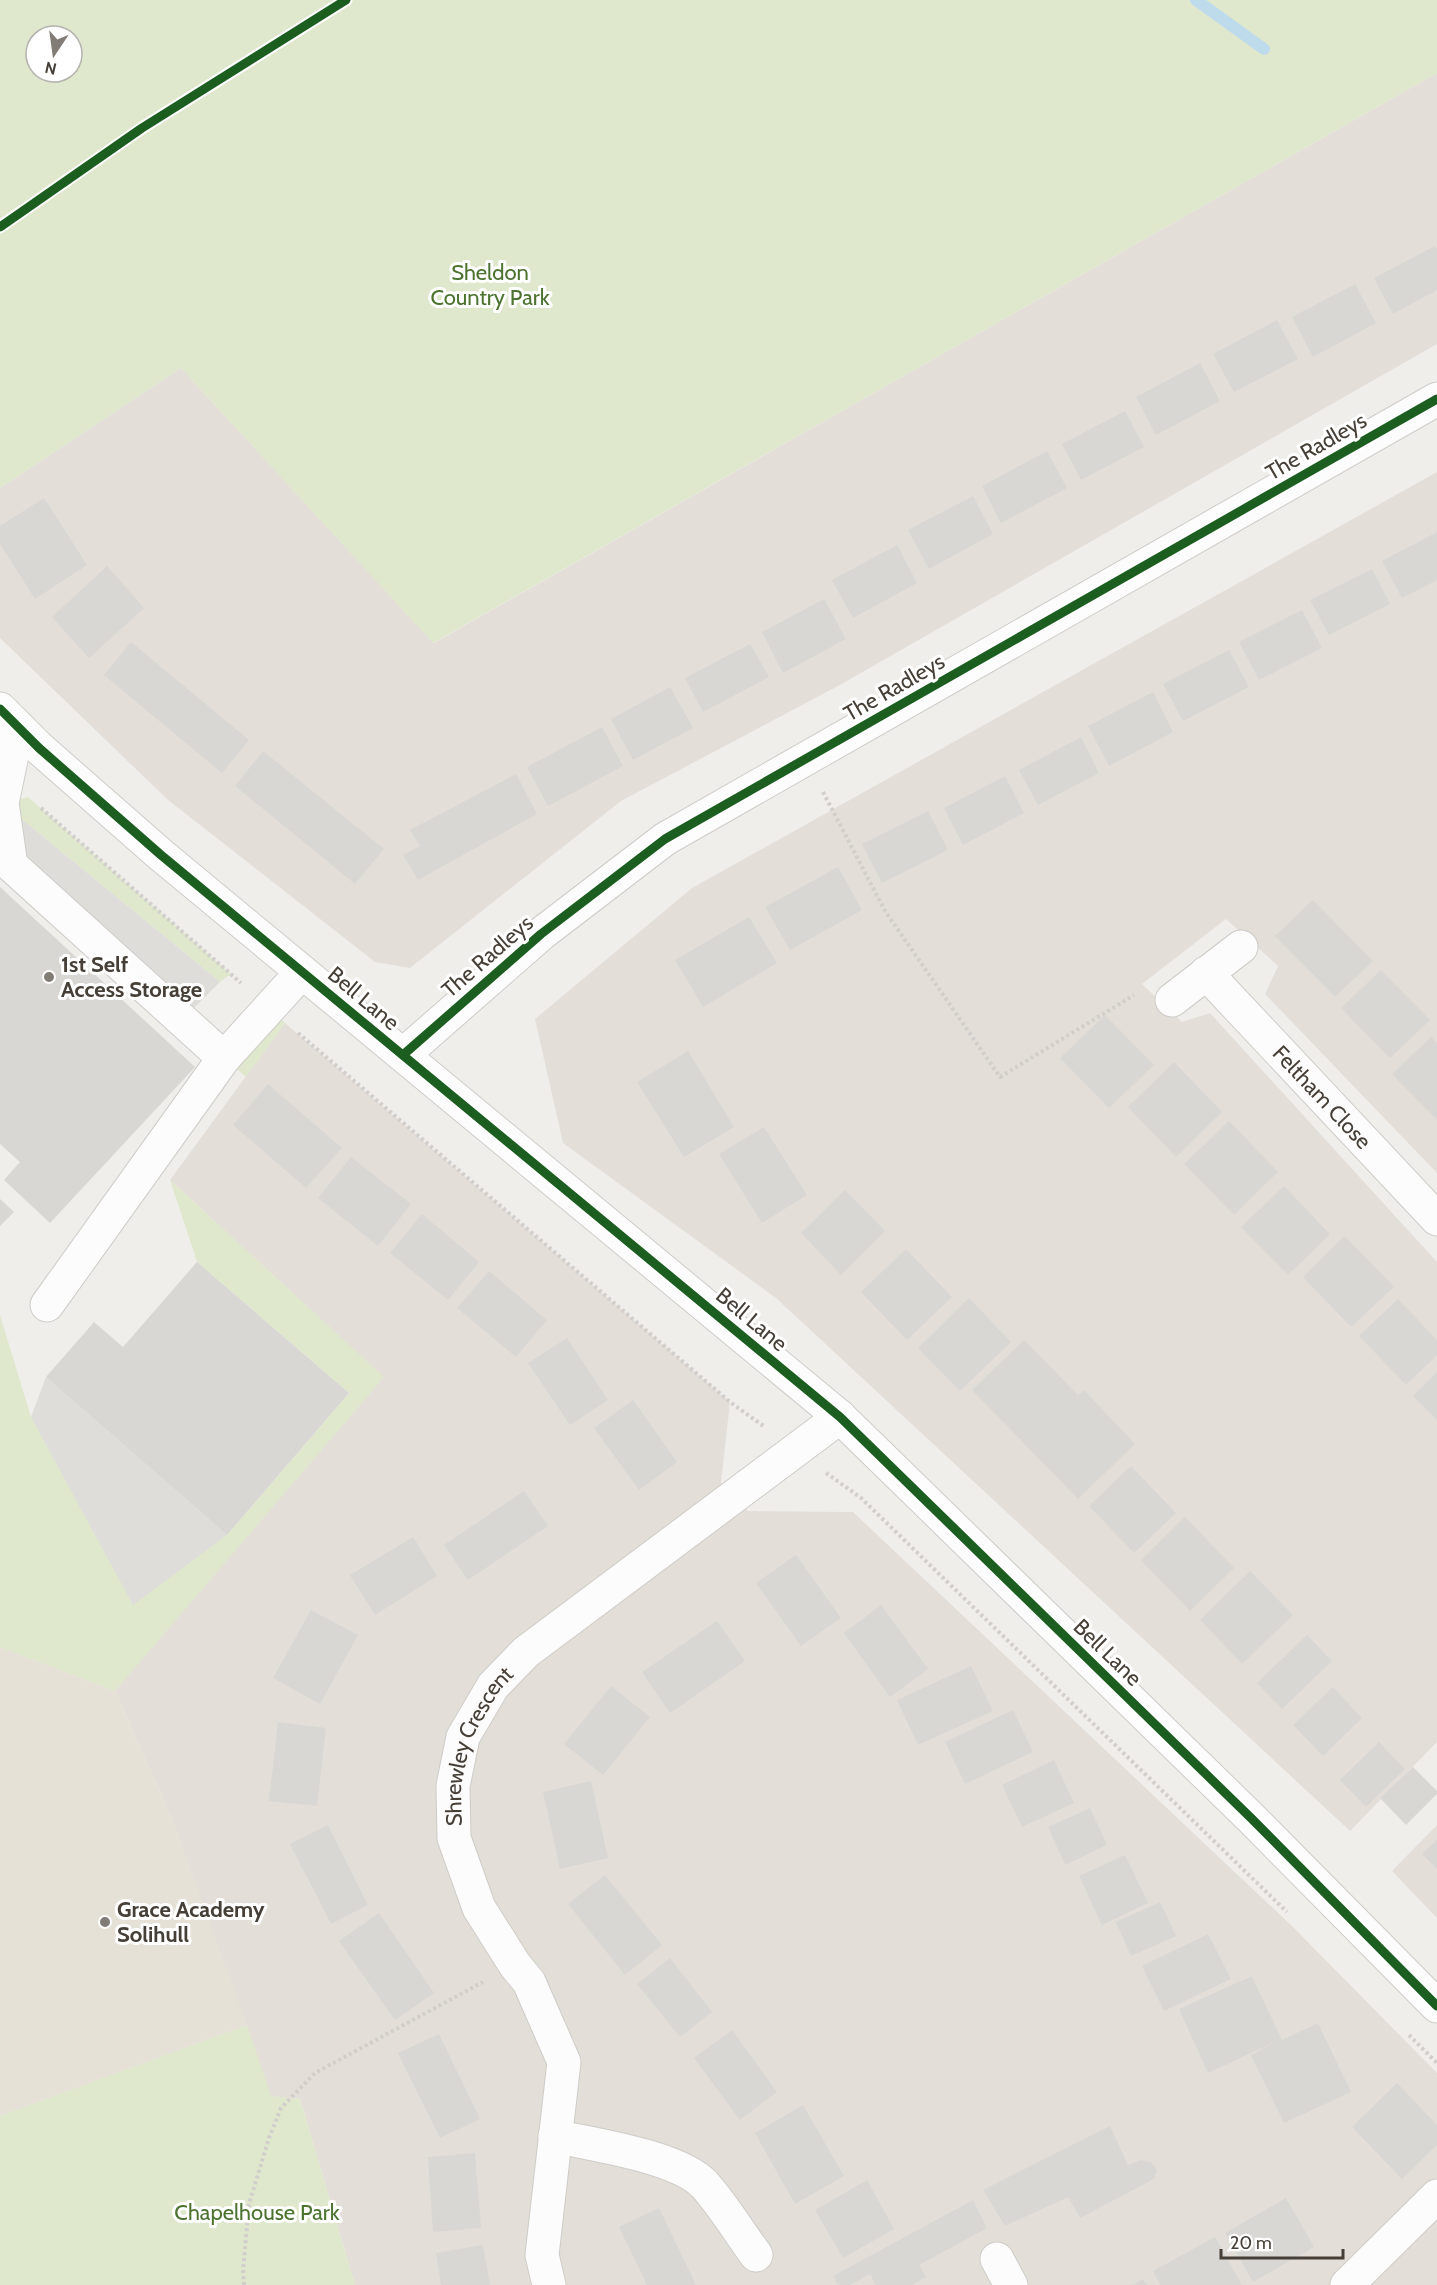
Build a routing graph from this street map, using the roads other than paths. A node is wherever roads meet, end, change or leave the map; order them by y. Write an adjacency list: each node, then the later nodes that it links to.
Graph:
1 (1437, 399): 7 (street, The Radleys)
2 (9, 718): 4 (street, Bell Lane); 8 (street)
3 (1241, 947): 5 (street)
4 (302, 972): 7 (street, Bell Lane); 8 (street)
5 (1206, 973): 6 (street); 9 (street, Feltham Close)
6 (1172, 1000)
7 (403, 1055): 11 (street, Bell Lane)
8 (224, 1058): 10 (street)
9 (1437, 1219)
10 (47, 1305)
11 (840, 1418): 12 (street, Bell Lane); 13 (street, Shrewley Crescent)
12 (1437, 2006)
13 (555, 2136): 15 (street); 16 (street, Shrewley Crescent)
14 (1437, 2196): 17 (street)
15 (756, 2255)
16 (549, 2285)
17 (1347, 2285)

